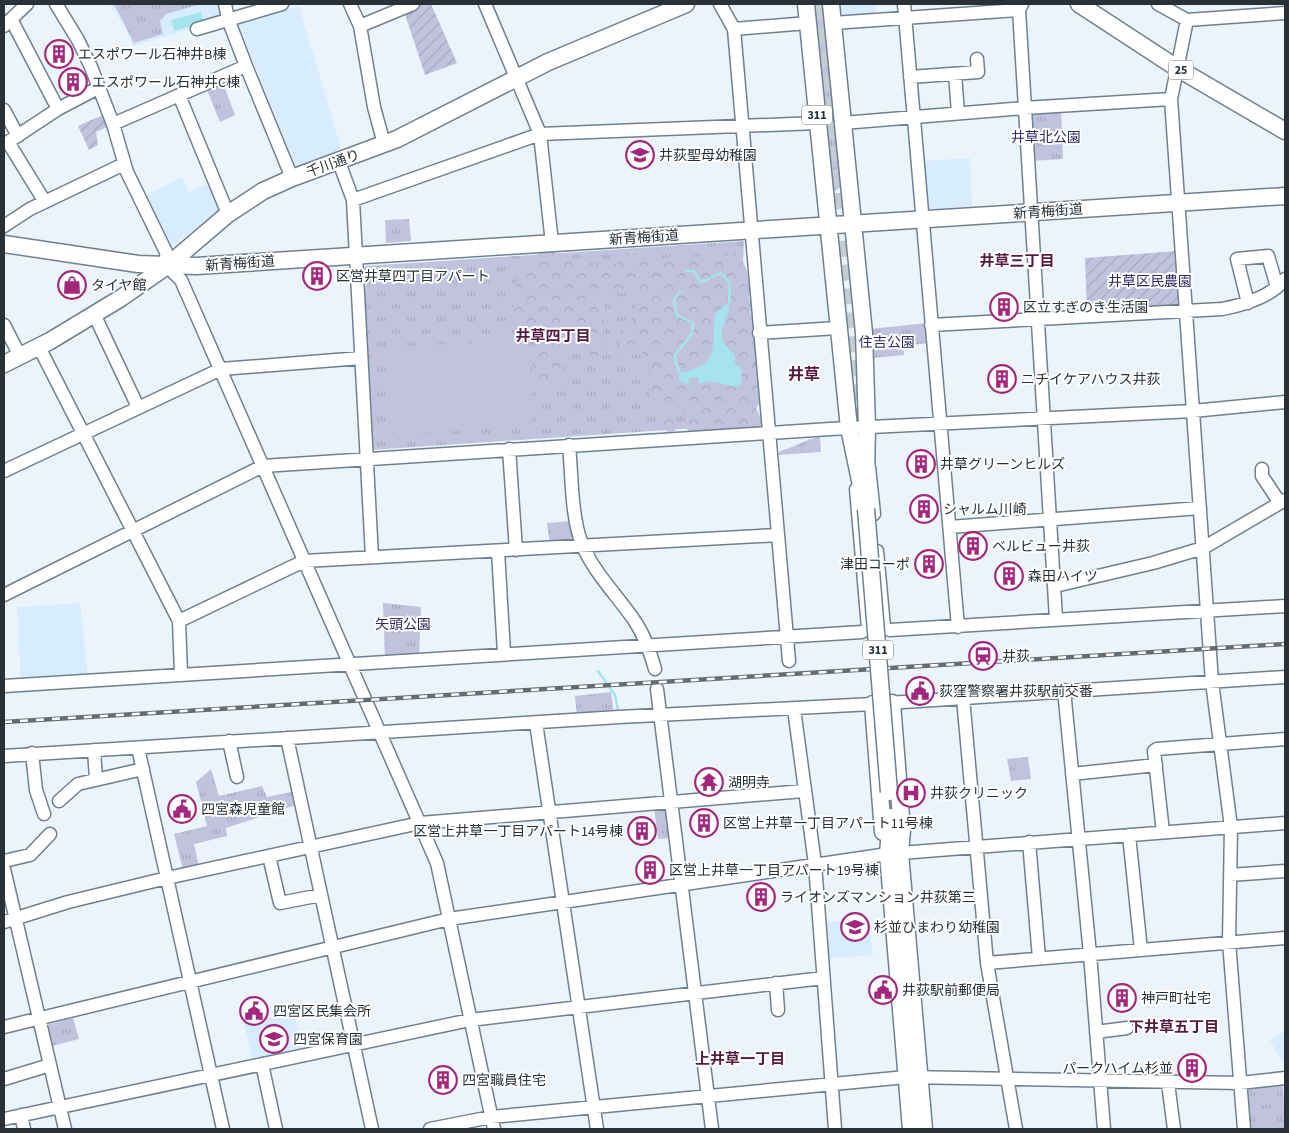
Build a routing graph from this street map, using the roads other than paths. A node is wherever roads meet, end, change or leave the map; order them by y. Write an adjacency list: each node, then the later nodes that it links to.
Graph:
1 (26, 4): 20 (street)
2 (56, 4): 32 (street)
3 (225, 4): 18 (street)
4 (282, 4): 18 (street)
5 (350, 4): 23 (street)
6 (413, 4): 23 (street)
7 (485, 4): 31 (street)
8 (686, 4): 31 (main road, 千川通り)
9 (720, 4): 25 (street)
10 (806, 4): 21 (main road, 311)
11 (831, 4): 22 (main road, 311)
12 (904, 4): 17 (street)
13 (1079, 4): 28 (main road, 25)
14 (1158, 4): 19 (street)
15 (1020, 7): 17 (street); 35 (street)
16 (1285, 13): 19 (street)
17 (905, 17): 22 (street); 30 (street)
18 (228, 19): 24 (street); 27 (street)
19 (1187, 20): 28 (street)
20 (7, 22): 36 (street)
21 (808, 22): 25 (street); 40 (main road, 311)
22 (833, 22): 41 (main road, 311)
23 (360, 26): 47 (street)
24 (197, 29)
25 (734, 29): 43 (street)
26 (977, 59): 29 (street)
27 (246, 66): 33 (street); 50 (street)
28 (1177, 68): 34 (street); 44 (main road, 25)
29 (955, 74): 30 (street); 38 (street)
30 (910, 77): 39 (street)
31 (515, 78): 45 (street); 47 (main road, 千川通り)
32 (98, 88): 36 (street); 42 (street)
33 (179, 95): 42 (street); 58 (street)
34 (1171, 99): 35 (street); 56 (street)
35 (1024, 108): 38 (street); 57 (street)
36 (58, 109): 46 (street)
37 (4, 110): 46 (street)
38 (958, 113): 39 (street)
39 (913, 117): 41 (street); 59 (street)
40 (817, 123): 43 (street); 52 (main road, 311)
41 (842, 123): 51 (main road, 311)
42 (113, 124): 49 (street)
43 (742, 127): 45 (street); 63 (street)
44 (1285, 131)
45 (540, 134): 54 (street); 64 (street)
46 (18, 136): 55 (street)
47 (384, 144): 48 (main road, 千川通り)
48 (339, 162): 50 (main road, 千川通り); 54 (street)
49 (126, 168): 55 (street); 68 (street)
50 (292, 178): 58 (main road, 千川通り)
51 (849, 184): 52 (main road); 60 (main road, 311)
52 (825, 190): 61 (main road, 311)
53 (1285, 196): 56 (main road, 新青梅街道)
54 (353, 200): 66 (street)
55 (45, 202): 62 (street)
56 (1179, 204): 57 (main road, 新青梅街道); 72 (street)
57 (1030, 212): 59 (main road, 新青梅街道); 74 (street)
58 (228, 214): 68 (main road, 千川通り)
59 (922, 219): 60 (main road, 新青梅街道); 76 (street)
60 (853, 224): 61 (main road, 新青梅街道); 84 (main road, 311)
61 (829, 225): 63 (main road, 新青梅街道); 77 (main road, 311)
62 (4, 226)
63 (751, 230): 64 (main road, 新青梅街道); 78 (street)
64 (552, 243): 66 (main road, 新青梅街道)
65 (4, 244): 67 (main road, 新青梅街道)
66 (356, 255): 68 (main road, 新青梅街道); 81 (street)
67 (120, 262): 68 (main road, 新青梅街道); 70 (main road)
68 (167, 266): 70 (main road, 千川通り); 83 (street)
69 (1283, 283): 71 (street); 71 (street)
70 (121, 298): 73 (main road, 千川通り)
71 (1248, 302): 72 (street)
72 (1186, 312): 74 (street); 88 (street)
73 (94, 314): 79 (main road, 千川通り); 87 (street)
74 (1037, 320): 76 (street); 89 (street)
75 (4, 325): 80 (street)
76 (931, 325): 90 (street)
77 (838, 328): 78 (street); 85 (main road, 311)
78 (760, 333): 92 (street)
79 (39, 347): 80 (main road, 千川通り); 91 (street)
80 (20, 356): 82 (main road, 千川通り)
81 (360, 358): 83 (street); 96 (street)
82 (4, 364)
83 (221, 369): 87 (street); 97 (street)
84 (867, 395): 85 (main road); 93 (main road, 311)
85 (846, 397): 93 (main road, 311)
86 (1283, 407): 88 (street)
87 (138, 408): 91 (street)
88 (1193, 411): 89 (street); 101 (street)
89 (1042, 418): 90 (street); 102 (street)
90 (940, 423): 93 (street); 103 (street)
91 (84, 433): 99 (street); 104 (street)
92 (769, 433): 93 (street); 94 (street); 105 (street)
93 (859, 435): 118 (street); 120 (street); 168 (main road, 311, bridge)
94 (569, 445): 95 (street); 106 (street)
95 (509, 449): 96 (street); 108 (street)
96 (367, 458): 97 (street); 110 (street)
97 (263, 466): 104 (street); 111 (street)
98 (1262, 469): 100 (street)
99 (4, 471)
100 (1283, 501): 107 (street)
101 (1200, 508): 102 (street); 107 (street)
102 (1049, 520): 103 (street); 112 (street)
103 (950, 527): 119 (street)
104 (133, 531): 113 (street); 117 (street)
105 (778, 535): 106 (street); 121 (street)
106 (583, 546): 108 (street); 122 (street)
107 (1203, 548): 112 (street); 115 (street)
108 (516, 550): 109 (street)
109 (498, 551): 110 (street); 123 (street)
110 (372, 557): 111 (street)
111 (304, 561): 117 (street); 125 (street)
112 (1054, 586): 116 (street)
113 (4, 596)
114 (1285, 606): 115 (street)
115 (1206, 611): 116 (street); 129 (street)
116 (1056, 619): 119 (street)
117 (180, 621): 127 (street)
118 (884, 627): 119 (street); 120 (street)
119 (958, 627)
120 (868, 628): 121 (street)
121 (788, 637): 122 (street); 124 (street)
122 (648, 644): 123 (street); 126 (street)
123 (504, 654): 125 (street)
124 (789, 661)
125 (350, 665): 127 (street); 139 (street)
126 (656, 669)
127 (181, 674): 130 (street)
128 (1285, 677): 129 (street)
129 (1212, 682): 132 (street); 143 (street)
130 (4, 686)
131 (656, 689): 137 (street)
132 (1064, 690): 133 (street); 150 (street)
133 (963, 698): 134 (street); 166 (street)
134 (892, 703): 135 (street); 168 (main road)
135 (873, 704): 136 (street); 168 (main road)
136 (794, 709): 137 (street); 153 (street)
137 (661, 715): 138 (street); 155 (street)
138 (536, 723): 139 (street); 156 (street)
139 (380, 731): 140 (street); 158 (street)
140 (287, 738): 142 (street); 167 (street)
141 (1285, 739): 143 (street)
142 (229, 741): 144 (street); 151 (street)
143 (1220, 745): 148 (street); 160 (street)
144 (138, 748): 145 (street); 149 (street)
145 (94, 750): 146 (street); 152 (street)
146 (32, 753): 147 (street); 157 (street)
147 (4, 756)
148 (1156, 765): 150 (street); 161 (street)
149 (143, 769): 152 (street); 175 (street)
150 (1072, 774): 164 (street)
151 (237, 777)
152 (96, 779): 154 (street)
153 (804, 791): 155 (street); 171 (street)
154 (59, 800)
155 (671, 802): 156 (street); 176 (street)
156 (549, 812): 158 (street); 179 (street)
157 (44, 814)
158 (420, 823): 167 (street); 180 (street)
159 (1285, 823): 160 (street)
160 (1231, 827): 161 (street); 174 (street)
161 (1163, 832): 163 (street)
162 (50, 834): 170 (street)
163 (1129, 835): 164 (street); 185 (street)
164 (1079, 838): 165 (street); 186 (street)
165 (1029, 842): 166 (street); 187 (street)
166 (978, 846): 168 (street); 188 (street)
167 (310, 847): 169 (street); 178 (street)
168 (894, 853): 171 (street); 205 (main road, 311)
169 (269, 856): 175 (street); 178 (street)
170 (4, 861)
171 (815, 864): 176 (street); 189 (street)
172 (4, 869): 177 (street)
173 (1285, 871): 174 (street)
174 (1230, 875): 183 (street)
175 (167, 878): 181 (street); 190 (street)
176 (682, 883): 179 (street); 192 (street)
177 (5, 885): 181 (street)
178 (321, 895): 184 (street)
179 (562, 901): 180 (street); 193 (street)
180 (449, 918): 184 (street); 196 (street)
181 (9, 920): 195 (street)
182 (1285, 938): 183 (street)
183 (1229, 942): 185 (street); 210 (street)
184 (332, 948): 190 (street); 200 (street)
185 (1141, 950): 186 (street)
186 (1090, 954): 187 (street); 199 (street)
187 (1039, 958): 188 (street)
188 (988, 963): 207 (street)
189 (823, 978): 191 (street); 211 (street)
190 (191, 980): 195 (street); 203 (street)
191 (776, 983): 192 (street); 194 (street)
192 (695, 993): 193 (street); 212 (street)
193 (578, 1007): 196 (street); 214 (street)
194 (778, 1010)
195 (39, 1019): 197 (street); 202 (street)
196 (470, 1020): 200 (street); 217 (street)
197 (4, 1027)
198 (1127, 1028): 199 (street)
199 (1096, 1032): 208 (street)
200 (354, 1045): 201 (street); 222 (street)
201 (262, 1064): 203 (street); 221 (street)
202 (50, 1065): 204 (street); 213 (street)
203 (210, 1075): 213 (street); 220 (street)
204 (4, 1076)
205 (912, 1077): 207 (street); 211 (street); 227 (main road, 311); 228 (main road, 311)
206 (1285, 1078): 210 (street)
207 (1007, 1079): 208 (street); 229 (street)
208 (1100, 1080): 209 (street); 230 (street)
209 (1168, 1083): 210 (street); 231 (street)
210 (1240, 1083): 232 (street)
211 (831, 1084): 212 (street); 226 (street)
212 (708, 1096): 214 (street); 225 (street)
213 (60, 1107): 215 (street); 219 (street)
214 (593, 1107): 217 (street); 224 (street)
215 (21, 1115): 216 (street); 218 (street)
216 (4, 1119)
217 (492, 1123): 223 (street)
218 (24, 1129)
219 (66, 1129)
220 (222, 1129)
221 (276, 1129)
222 (372, 1129)
223 (430, 1129)
224 (597, 1129)
225 (712, 1129)
226 (835, 1129)
227 (911, 1129)
228 (924, 1129)
229 (1016, 1129)
230 (1104, 1129)
231 (1174, 1129)
232 (1244, 1129)

